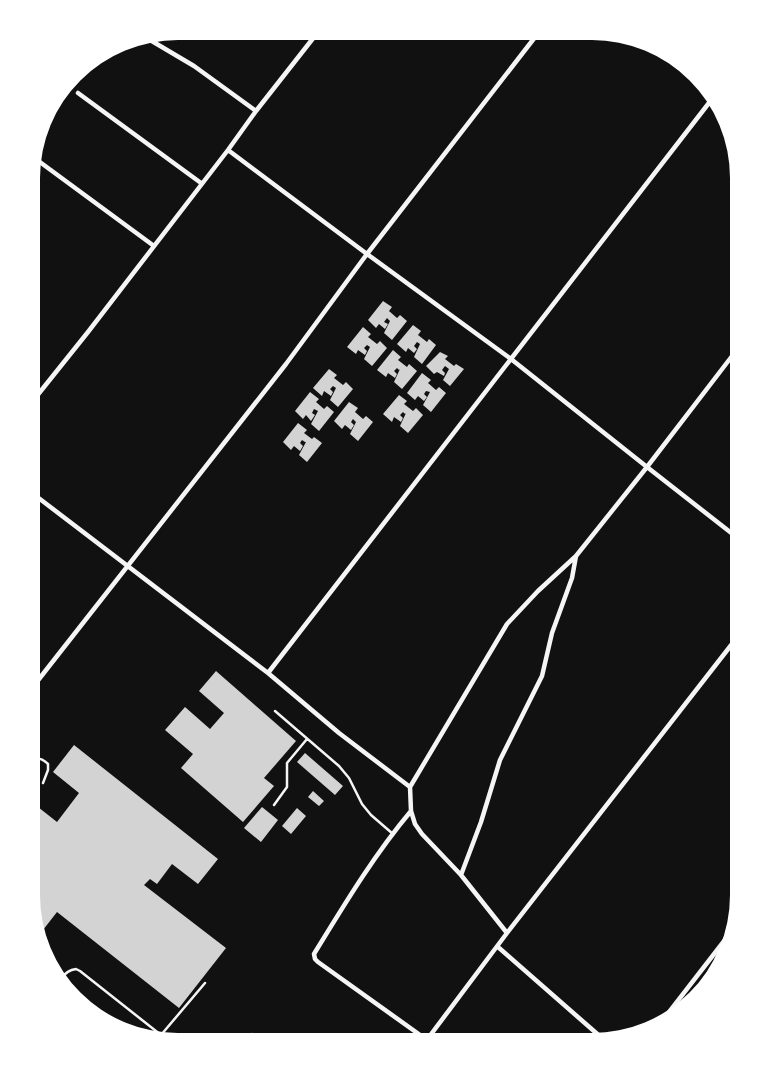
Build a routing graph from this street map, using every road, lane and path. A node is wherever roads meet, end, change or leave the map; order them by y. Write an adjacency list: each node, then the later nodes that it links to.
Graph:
1 (312, 40): 6 (street)
2 (534, 40): 11 (street)
3 (154, 42): 6 (street)
4 (78, 93): 9 (street)
5 (708, 104): 12 (street)
6 (256, 111): 7 (street)
7 (228, 150): 9 (street); 11 (street)
8 (41, 163): 10 (street)
9 (201, 183): 10 (street)
10 (154, 246): 14 (street)
11 (367, 254): 12 (street); 19 (street)
12 (511, 359): 15 (street); 21 (street)
13 (730, 360): 15 (street)
14 (40, 392)
15 (647, 467): 17 (street); 18 (street)
16 (40, 499): 19 (street)
17 (730, 531)
18 (576, 556): 27 (street); 31 (street)
19 (127, 566): 21 (street); 22 (street)
20 (730, 645): 32 (street)
21 (268, 673): 27 (street)
22 (40, 678)
23 (275, 712): 24 (lane)
24 (307, 739): 28 (lane); 30 (lane)
25 (40, 758): 26 (lane)
26 (43, 783)
27 (410, 787): 29 (street)
28 (274, 805)
29 (411, 811): 30 (street); 31 (street)
30 (393, 834): 40 (street)
31 (461, 876): 32 (street)
32 (507, 933): 34 (street)
33 (720, 946): 37 (street)
34 (498, 947): 41 (street); 42 (street)
35 (64, 974): 38 (lane)
36 (205, 983): 39 (lane)
37 (673, 1007)
38 (156, 1031)
39 (163, 1032)
40 (416, 1033)
41 (433, 1033)
42 (596, 1033)

